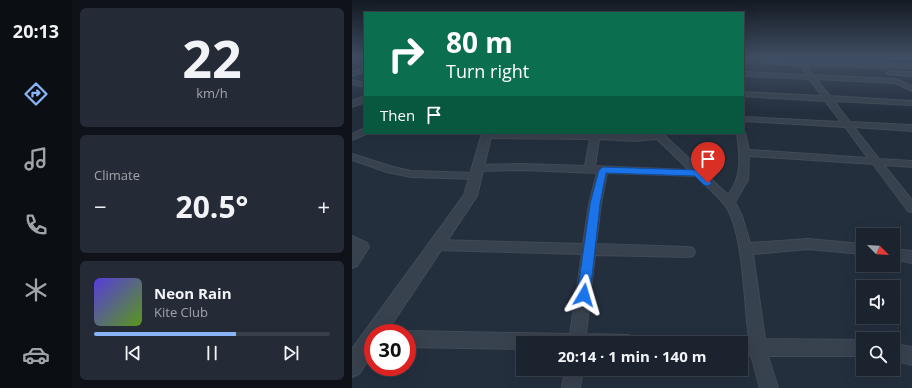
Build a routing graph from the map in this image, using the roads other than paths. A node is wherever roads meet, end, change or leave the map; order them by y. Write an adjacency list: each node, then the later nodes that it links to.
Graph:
1 (768, 75): 2 (street)
2 (811, 77): 5 (street); 9 (street)
3 (352, 82): 4 (street)
4 (364, 85)
5 (912, 89)
6 (364, 94): 10 (street)
7 (744, 94): 9 (street)
8 (364, 98): 12 (street)
9 (827, 98): 11 (street); 14 (street)
10 (352, 99)
11 (912, 103)
12 (352, 104)
13 (744, 119): 14 (street)
14 (847, 124): 15 (street); 24 (street)
15 (912, 128)
16 (364, 131): 21 (street)
17 (486, 134): 20 (street); 28 (street)
18 (659, 134): 20 (street); 29 (street)
19 (741, 134): 22 (street)
20 (596, 135): 26 (street)
21 (352, 137)
22 (745, 153): 24 (street); 30 (street)
23 (352, 157): 28 (street)
24 (876, 162): 25 (street); 31 (street)
25 (912, 164)
26 (589, 169): 27 (street); 28 (street)
27 (603, 170): 29 (street); 35 (street)
28 (477, 172): 33 (street)
29 (697, 173): 30 (street)
30 (729, 202): 36 (street)
31 (912, 208)
32 (352, 241): 40 (street)
33 (438, 245): 35 (street); 41 (street)
34 (856, 248): 36 (street)
35 (590, 249): 37 (street); 42 (street)
36 (745, 249): 46 (street)
37 (688, 252)
38 (900, 255): 39 (street)
39 (912, 257)
40 (352, 262)
41 (382, 324)
42 (578, 336)
43 (416, 339): 44 (street)
44 (516, 341)
45 (748, 347): 46 (street)
46 (758, 347): 47 (street); 54 (street)
47 (856, 348)
48 (364, 350): 51 (street)
49 (900, 353): 50 (street)
50 (912, 356)
51 (352, 367)
52 (573, 376): 53 (street)
53 (571, 388)
54 (769, 388)

